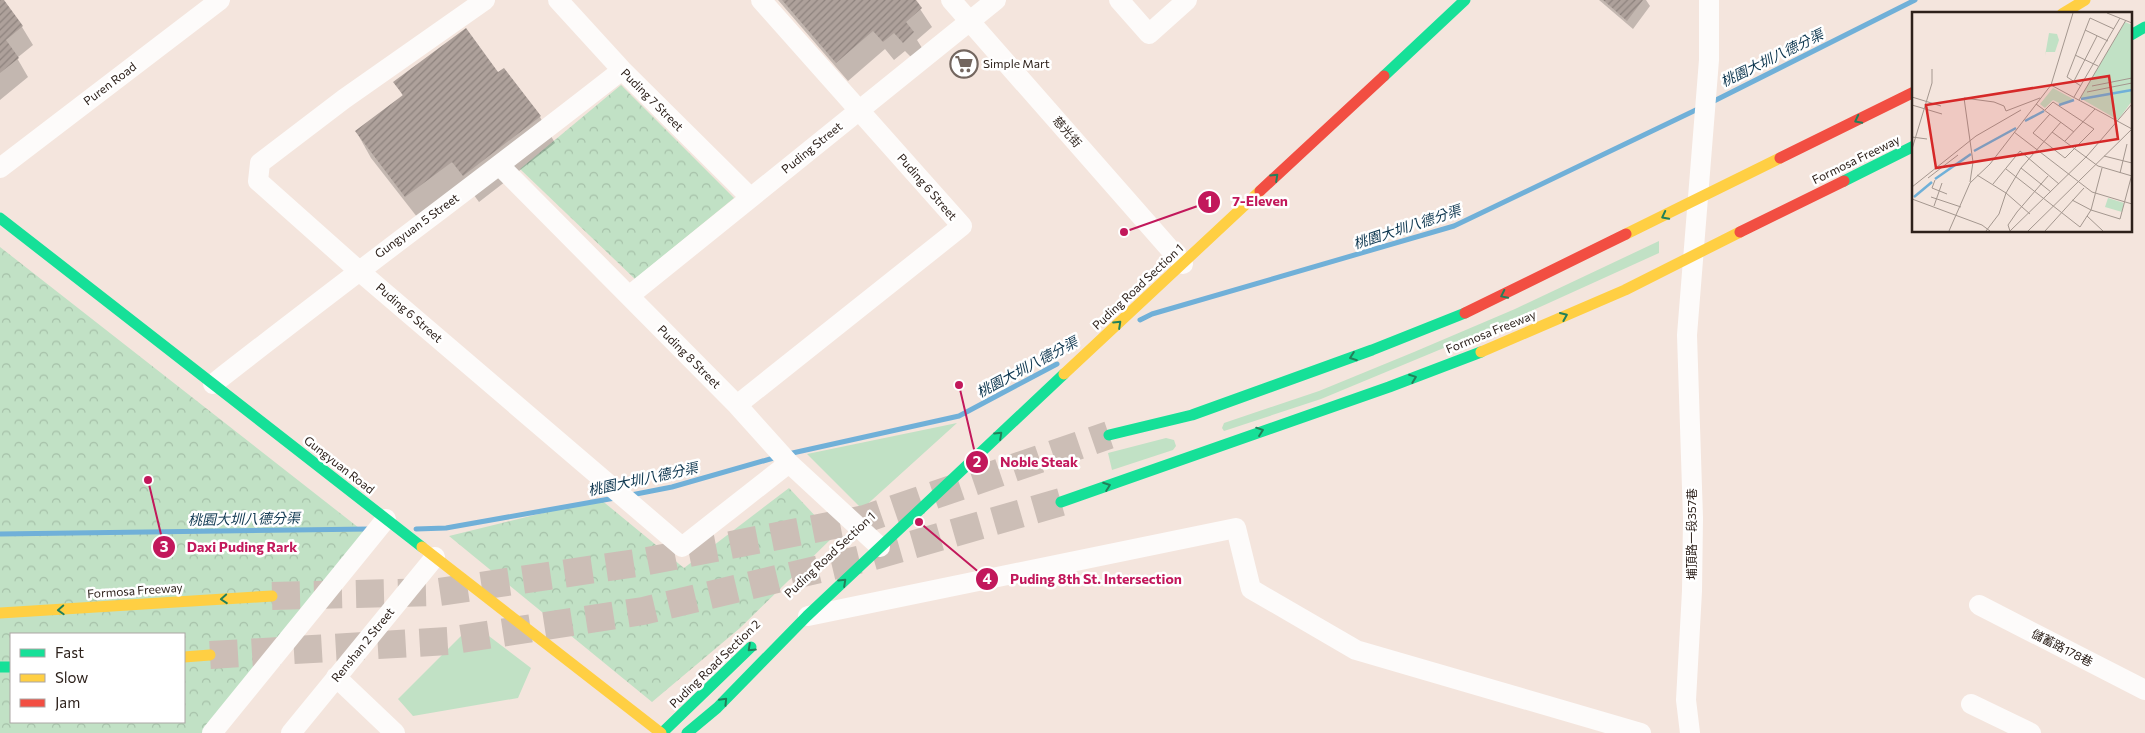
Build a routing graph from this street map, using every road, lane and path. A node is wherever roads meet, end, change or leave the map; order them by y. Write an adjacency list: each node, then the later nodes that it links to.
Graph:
1 (220, 0): 21 (street, Puren Road)
2 (484, 0): 25 (street, Puding 6 Street)
3 (558, 0): 16 (street, Puding 7 Street)
4 (761, 0): 18 (street, Puding 6 Street)
5 (951, 0): 13 (street, 慈光街)
6 (996, 0): 13 (street, Puding Street)
7 (1119, 0): 8 (street)
8 (1187, 0)
9 (1465, 0): 24 (main road, Puding Road Section 1, one-way to 9)
10 (1709, 0): 51 (street, 埔頂路一段357巷)
11 (2085, 0): 12 (main road)
12 (2065, 12)
13 (971, 23): 18 (street, Puding Street); 24 (street, 慈光街)
14 (2145, 26): 15 (main road)
15 (2132, 34)
16 (622, 70): 20 (street, Gungyuan 5 Street); 22 (street, Puding 7 Street)
17 (1912, 93): 29 (main road, one-way to 29)
18 (860, 110): 22 (street, Puding Street); 28 (street, Puding 6 Street)
19 (1912, 147): 31 (main road, Formosa Freeway, one-way to 19)
20 (500, 166): 25 (street, Gungyuan 5 Street); 26 (street, Puding 8 Street)
21 (0, 168)
22 (750, 197): 26 (street, Puding Street)
23 (0, 218): 27 (main road, Gungyuan Road)
24 (1174, 254): 33 (main road, Puding Road Section 1, one-way to 24)
25 (358, 270): 27 (street, Gungyuan 5 Street); 30 (street, Puding 6 Street)
26 (629, 296): 28 (street, Puding 8 Street)
27 (213, 384): 32 (main road, Gungyuan Road)
28 (737, 405): 30 (street, Puding 8 Street)
29 (1109, 435)
30 (789, 463): 33 (street, Puding 8 Street)
31 (1061, 502)
32 (386, 519): 34 (main road, Gungyuan Road); 45 (street)
33 (872, 539): 38 (main road, Puding Road Section 1, one-way to 33)
34 (435, 557): 42 (street, Renshan 2 Street); 48 (main road, Gungyuan Road)
35 (272, 596): 37 (main road, Formosa Freeway, one-way to 37)
36 (1979, 605): 43 (street, 儲蓄路178巷)
37 (0, 613)
38 (807, 616): 49 (main road, one-way to 38); 50 (street)
39 (759, 640): 48 (main road, Puding Road Section 2, one-way to 48)
40 (210, 656): 41 (main road)
41 (185, 657)
42 (336, 677): 46 (street, Renshan 2 Street); 47 (street)
43 (2145, 690)
44 (1971, 704): 52 (street)
45 (212, 733)
46 (291, 733)
47 (395, 733)
48 (662, 733)
49 (687, 733)
50 (1641, 733)
51 (1690, 733)
52 (2031, 733)

